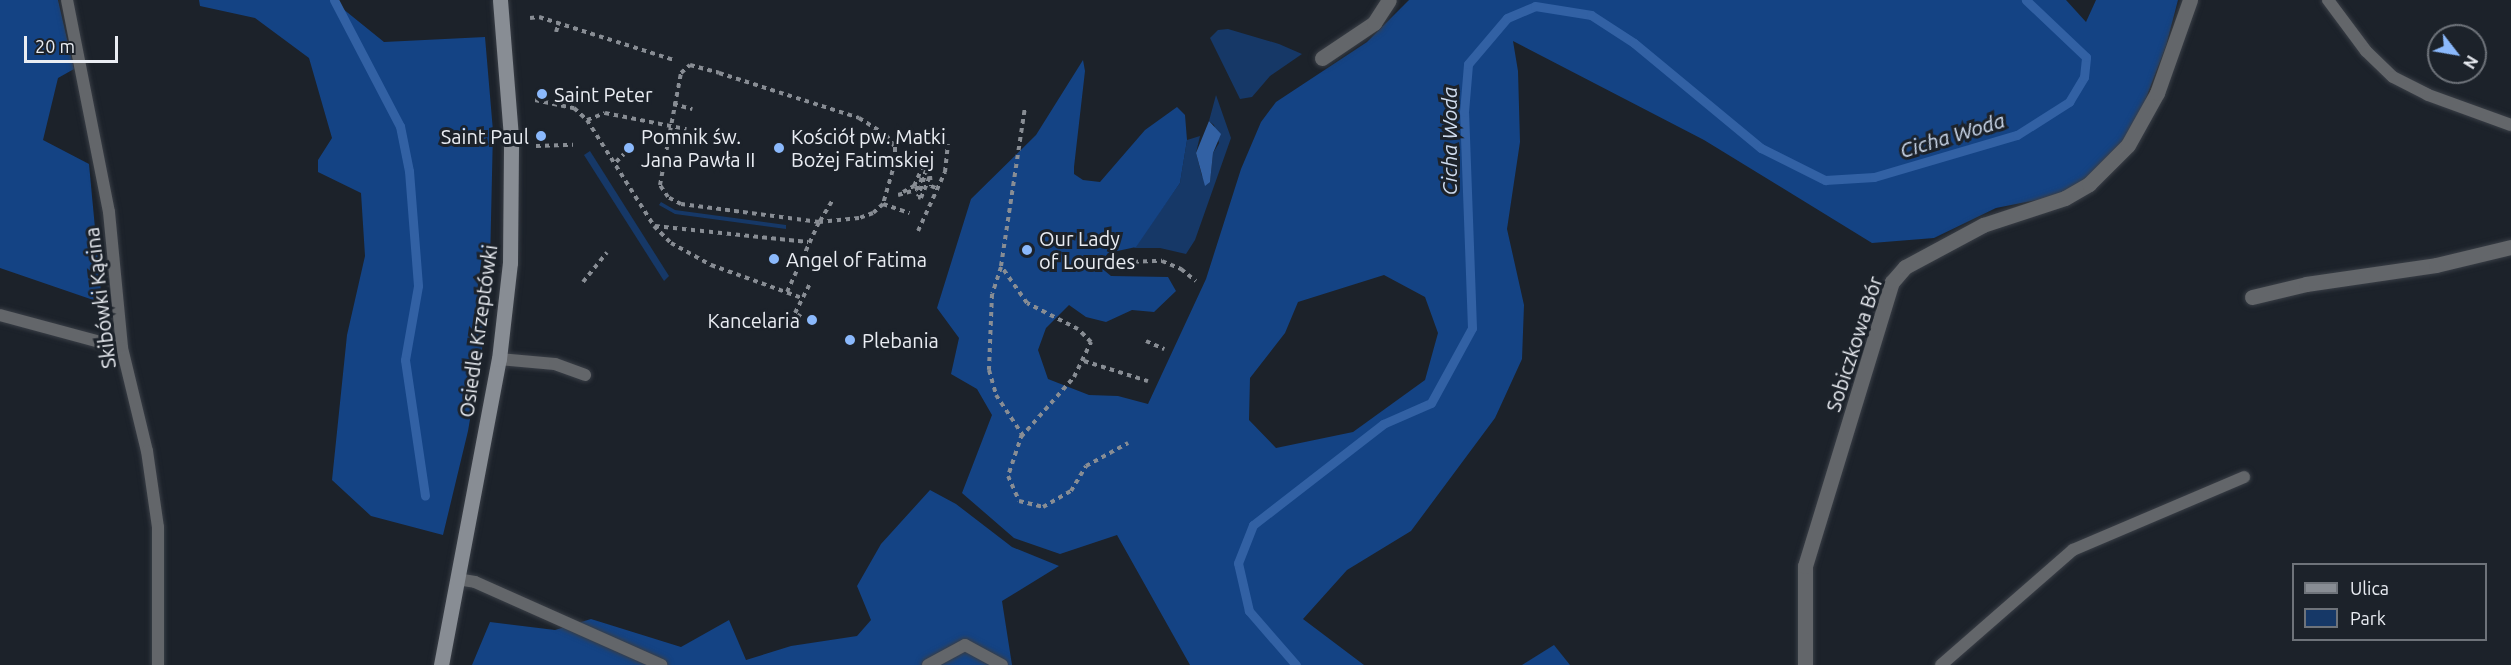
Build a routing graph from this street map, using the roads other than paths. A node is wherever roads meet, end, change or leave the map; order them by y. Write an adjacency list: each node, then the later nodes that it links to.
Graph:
1 (68, 0): 11 (lane, Skibówki Kącina)
2 (500, 0): 12 (main road, Osiedle Krzeptówki)
3 (1389, 0): 6 (street)
4 (2190, 0): 21 (street, Sobiczkowa Bór)
5 (2328, 0): 7 (lane)
6 (1322, 58)
7 (2511, 125)
8 (2511, 247): 9 (street)
9 (2252, 297)
10 (0, 315): 11 (lane)
11 (122, 348): 16 (lane, Skibówki Kącina)
12 (499, 359): 13 (lane); 15 (main road, Osiedle Krzeptówki)
13 (585, 375)
14 (2244, 477): 22 (lane)
15 (457, 579): 17 (main road, Osiedle Krzeptówki); 18 (lane)
16 (158, 665)
17 (441, 665)
18 (661, 665)
19 (928, 665): 20 (lane)
20 (1002, 665)
21 (1805, 665)
22 (1941, 665)

